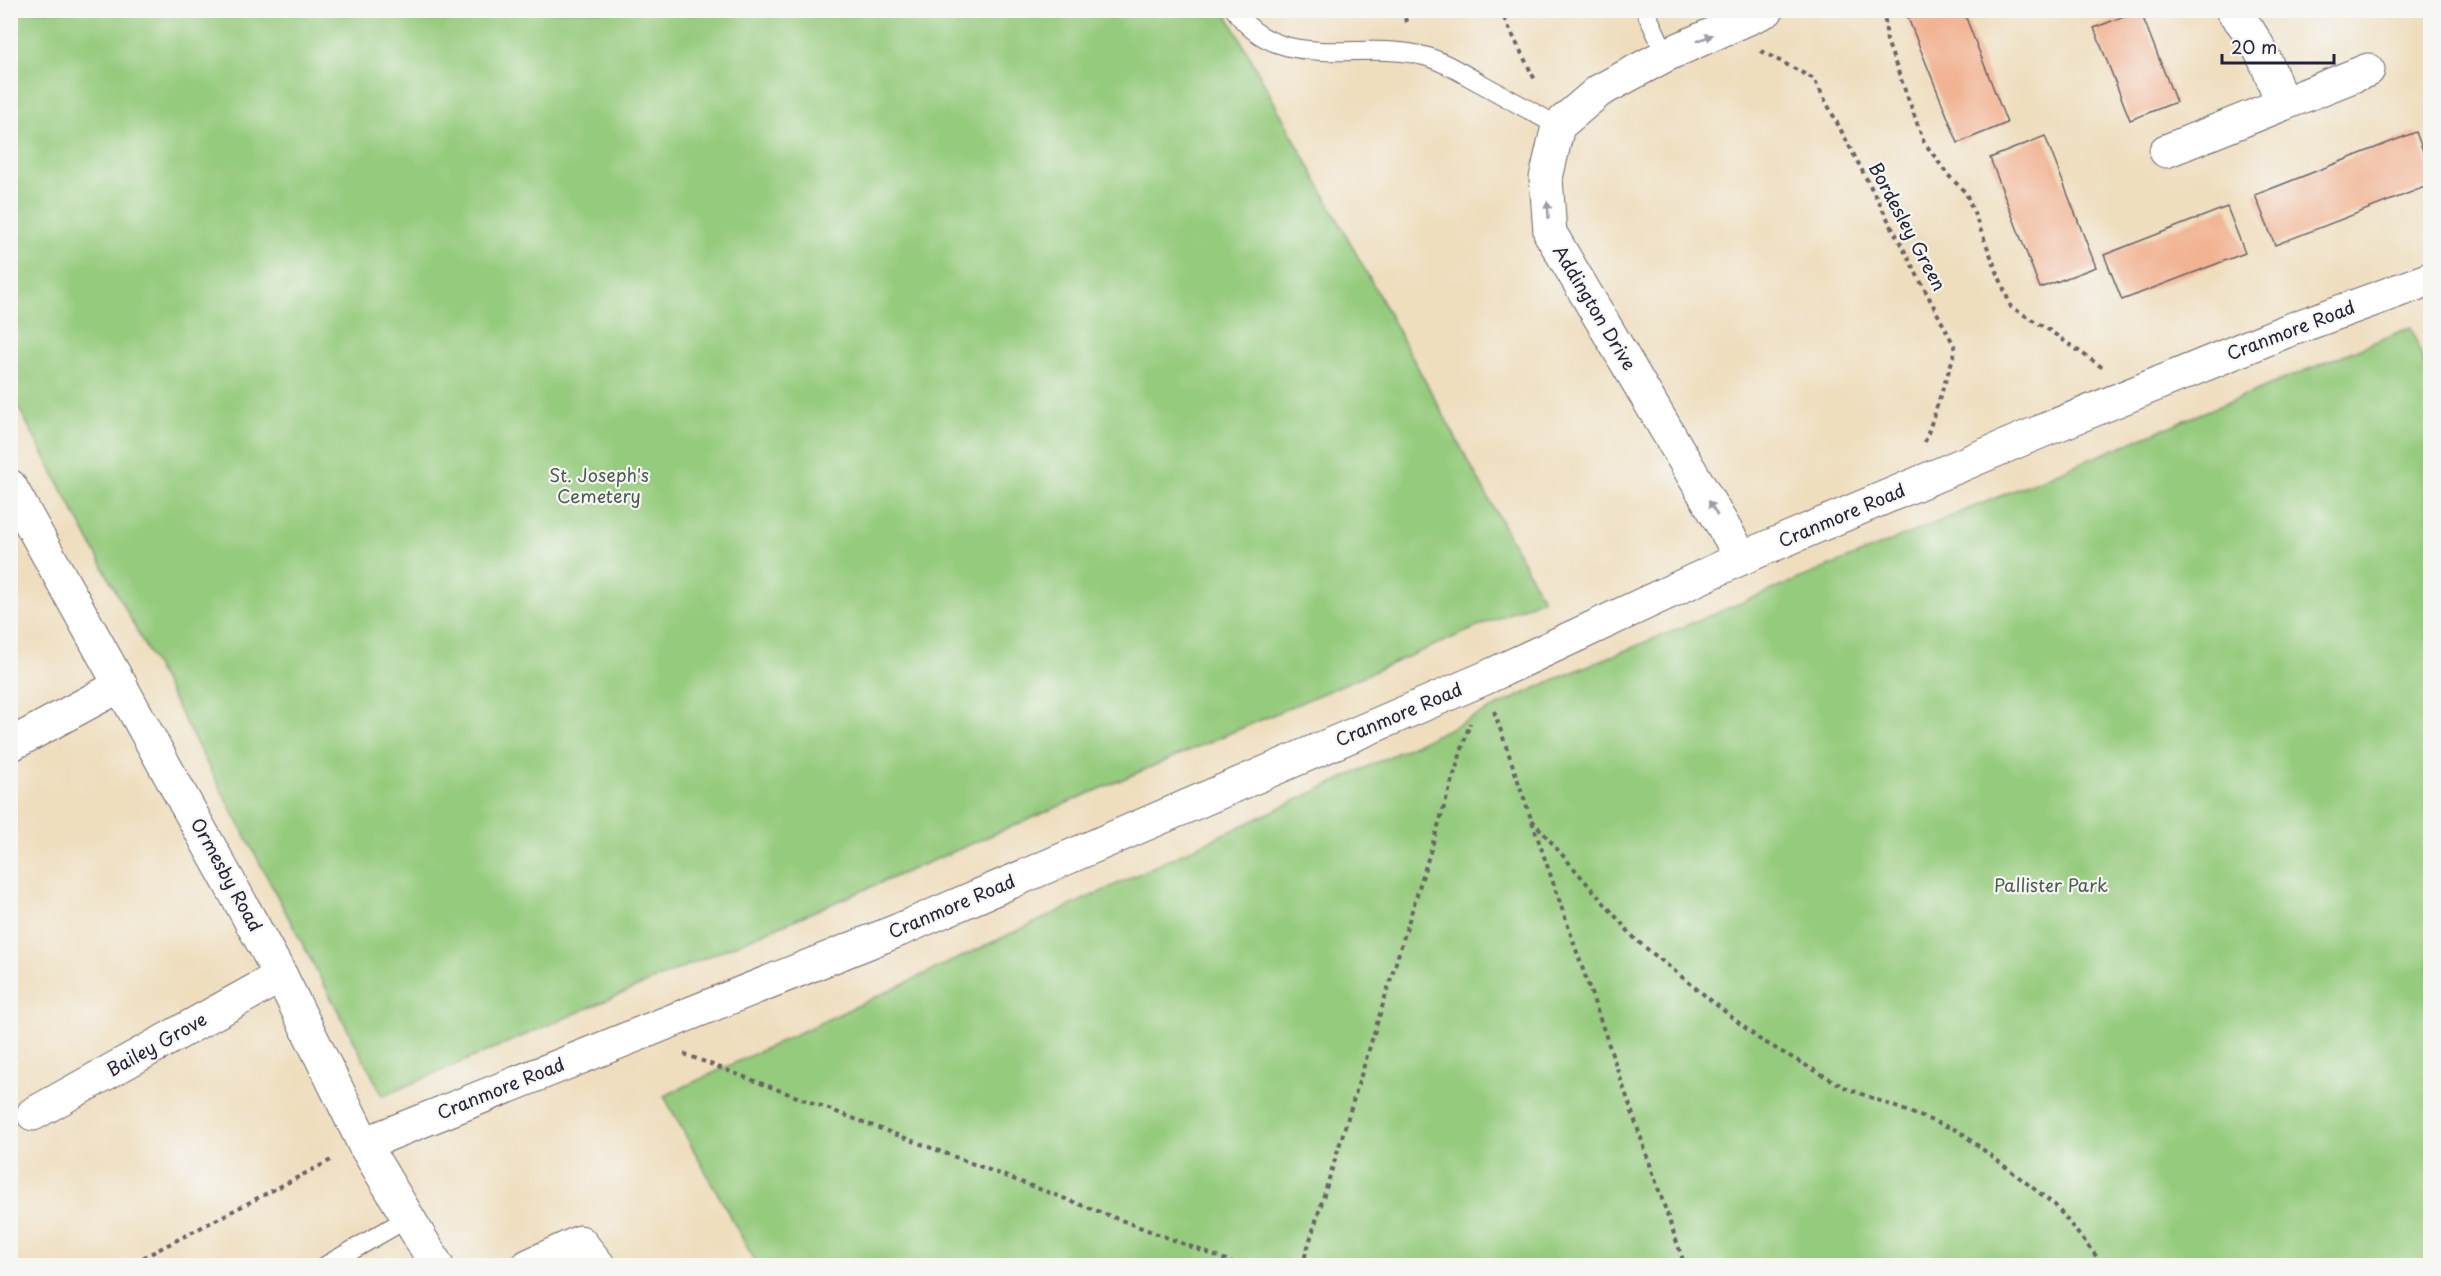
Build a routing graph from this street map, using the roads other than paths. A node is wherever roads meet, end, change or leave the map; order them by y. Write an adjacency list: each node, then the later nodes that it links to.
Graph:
1 (1235, 10): 8 (lane)
2 (1645, 10): 5 (lane)
3 (1767, 10): 5 (street, one-way to 3)
4 (2232, 10): 7 (street)
5 (1666, 55): 8 (street)
6 (2368, 70): 7 (street)
7 (2282, 104): 9 (street)
8 (1558, 126): 12 (street, Addington Drive, one-way to 8)
9 (2166, 151)
10 (2430, 279): 12 (street, Cranmore Road)
11 (10, 486): 13 (street, Ormesby Road)
12 (1742, 558): 17 (street, Cranmore Road)
13 (121, 685): 14 (street); 15 (street, Ormesby Road)
14 (10, 745)
15 (281, 976): 16 (street, Bailey Grove); 17 (street, Ormesby Road)
16 (33, 1114)
17 (363, 1144): 18 (street, Ormesby Road)
18 (408, 1218): 19 (lane); 20 (street, Ormesby Road)
19 (325, 1266)
20 (438, 1266)
21 (528, 1266): 22 (street)
22 (598, 1266)

